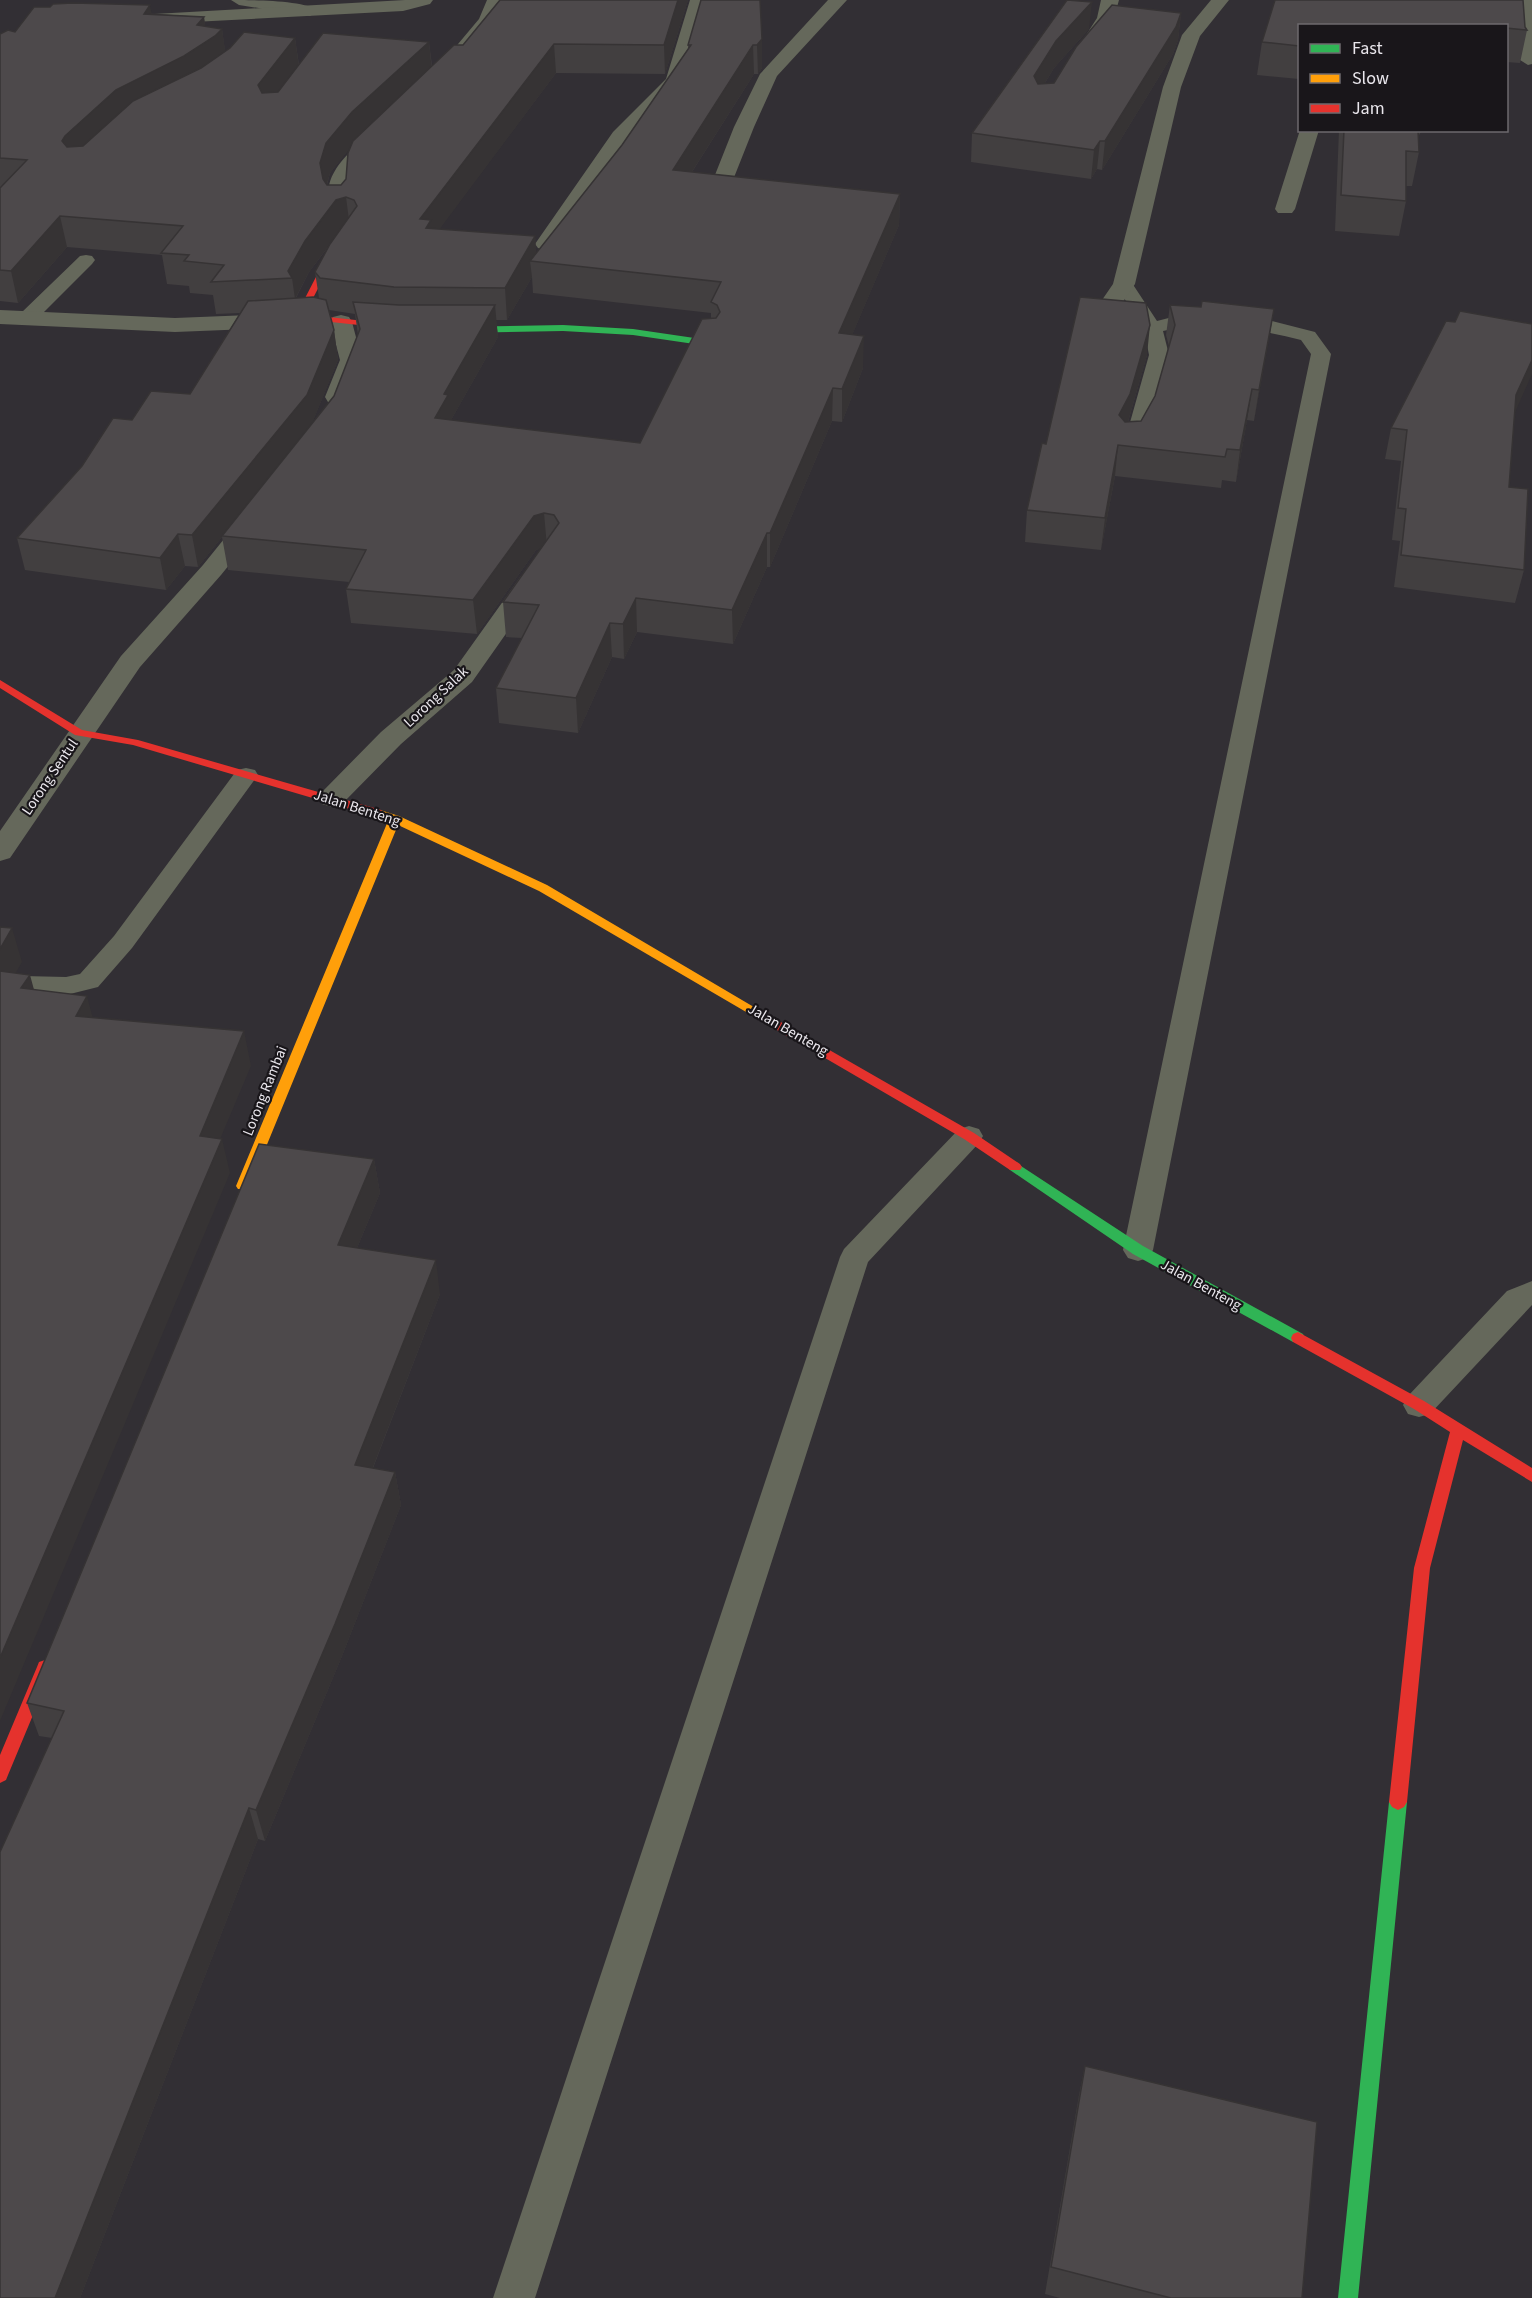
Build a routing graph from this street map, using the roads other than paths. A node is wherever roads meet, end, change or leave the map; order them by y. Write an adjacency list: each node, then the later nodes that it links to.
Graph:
1 (239, 0): 10 (lane)
2 (424, 0): 9 (street)
3 (496, 0): 15 (street)
4 (699, 0): 22 (street)
5 (838, 0): 18 (street)
6 (1110, 0): 13 (street)
7 (1220, 0): 24 (street)
8 (1524, 0): 14 (lane)
9 (355, 9): 10 (street); 12 (street)
10 (310, 11): 11 (street)
11 (135, 21)
12 (342, 27)
13 (1077, 57)
14 (1528, 60)
15 (453, 61)
16 (389, 126): 19 (street)
17 (1310, 132): 20 (street)
18 (721, 185)
19 (338, 208)
20 (1285, 209)
21 (349, 236): 27 (street)
22 (545, 244)
23 (86, 260): 26 (lane)
24 (1124, 284): 28 (street); 31 (lane)
25 (0, 317): 26 (street)
26 (28, 317): 27 (street)
27 (316, 318): 29 (street)
28 (1100, 319)
29 (341, 322): 30 (street); 34 (street)
30 (419, 328)
31 (1153, 328): 35 (lane); 47 (lane)
32 (441, 329): 33 (street)
33 (708, 343)
34 (328, 419)
35 (1128, 447)
36 (268, 499): 39 (street, Lorong Sentul)
37 (548, 556): 41 (street, Lorong Salak)
38 (0, 683): 39 (street, Jalan Benteng)
39 (80, 733): 40 (street, Jalan Benteng); 43 (street, Lorong Sentul)
40 (246, 775): 41 (street, Jalan Benteng); 44 (lane)
41 (332, 798): 42 (street, Jalan Benteng)
42 (395, 819): 45 (street, Jalan Benteng); 46 (street, Lorong Rambai)
43 (0, 852)
44 (23, 985)
45 (969, 1136): 47 (street, Jalan Benteng); 54 (lane)
46 (236, 1204)
47 (1138, 1250): 49 (street, Jalan Benteng)
48 (1532, 1292): 49 (lane)
49 (1419, 1406): 50 (street, Jalan Benteng)
50 (1458, 1432): 51 (street, Jalan Benteng); 55 (street)
51 (1532, 1476)
52 (50, 1654): 53 (street)
53 (0, 1775)
54 (514, 2298)
55 (1348, 2298)

